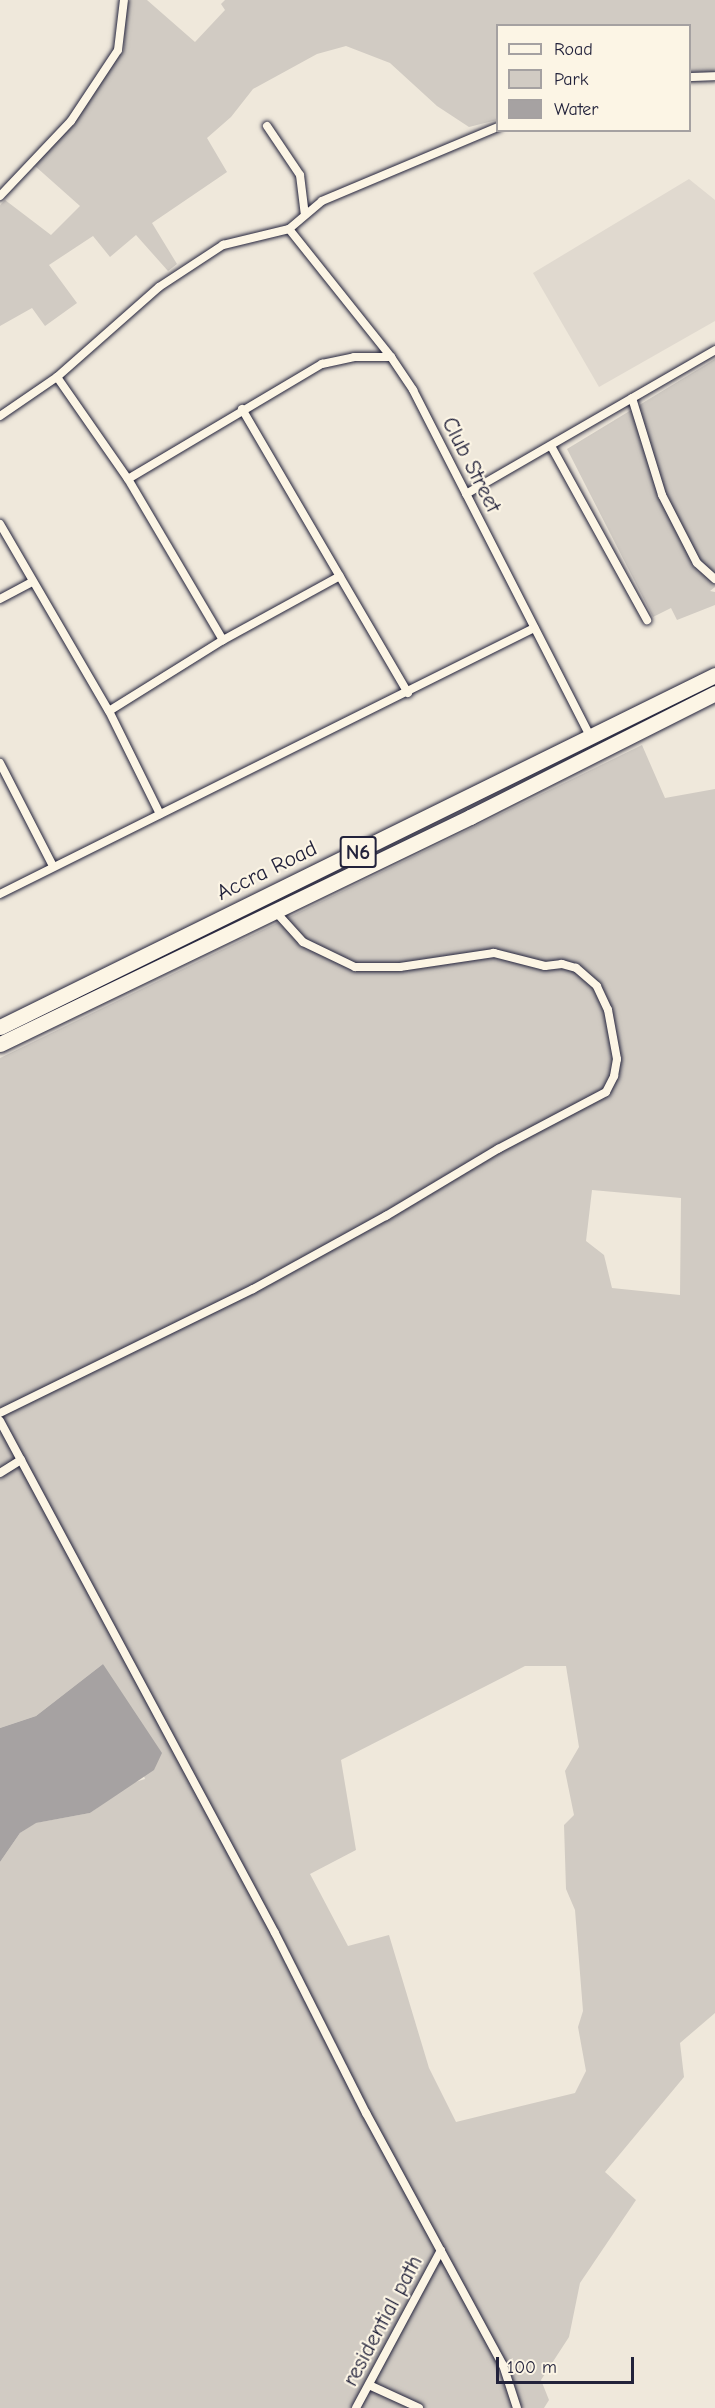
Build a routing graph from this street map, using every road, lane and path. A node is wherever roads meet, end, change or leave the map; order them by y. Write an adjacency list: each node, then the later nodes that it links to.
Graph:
1 (124, 0): 6 (street)
2 (715, 76): 3 (street)
3 (691, 77)
4 (267, 126): 7 (street)
5 (496, 128): 7 (street)
6 (0, 196)
7 (304, 213): 8 (street)
8 (289, 229): 10 (street, Club Street); 11 (street)
9 (715, 350): 12 (street)
10 (391, 357): 13 (street); 17 (street, Club Street)
11 (57, 377): 14 (street); 16 (street)
12 (632, 398): 15 (street); 20 (street)
13 (242, 409): 16 (street); 19 (street)
14 (0, 416)
15 (551, 446): 17 (street); 23 (street)
16 (128, 479): 25 (street)
17 (466, 494): 24 (street, Club Street)
18 (0, 524): 21 (street)
19 (340, 576): 25 (street); 27 (street)
20 (715, 579)
21 (32, 582): 22 (street); 29 (street)
22 (0, 599)
23 (647, 620)
24 (534, 628): 27 (street); 30 (street, Club Street)
25 (223, 640): 29 (street)
26 (715, 675): 30 (highway, Accra Road / N6)
27 (408, 693): 32 (street)
28 (715, 693): 35 (highway, Accra Road / N6)
29 (109, 711): 32 (street)
30 (591, 738): 36 (highway, Accra Road / N6)
31 (0, 763): 33 (street)
32 (160, 814): 33 (street)
33 (53, 866): 34 (street)
34 (0, 894)
35 (275, 911): 37 (highway, Accra Road / N6); 38 (street)
36 (0, 1028)
37 (0, 1044)
38 (0, 1413)
39 (0, 1421): 40 (street)
40 (21, 1460): 41 (street); 42 (street)
41 (0, 1473)
42 (441, 2250): 43 (street, residential path); 46 (street)
43 (369, 2385): 44 (street, residential path); 45 (street)
44 (356, 2408)
45 (419, 2408)
46 (517, 2408)

